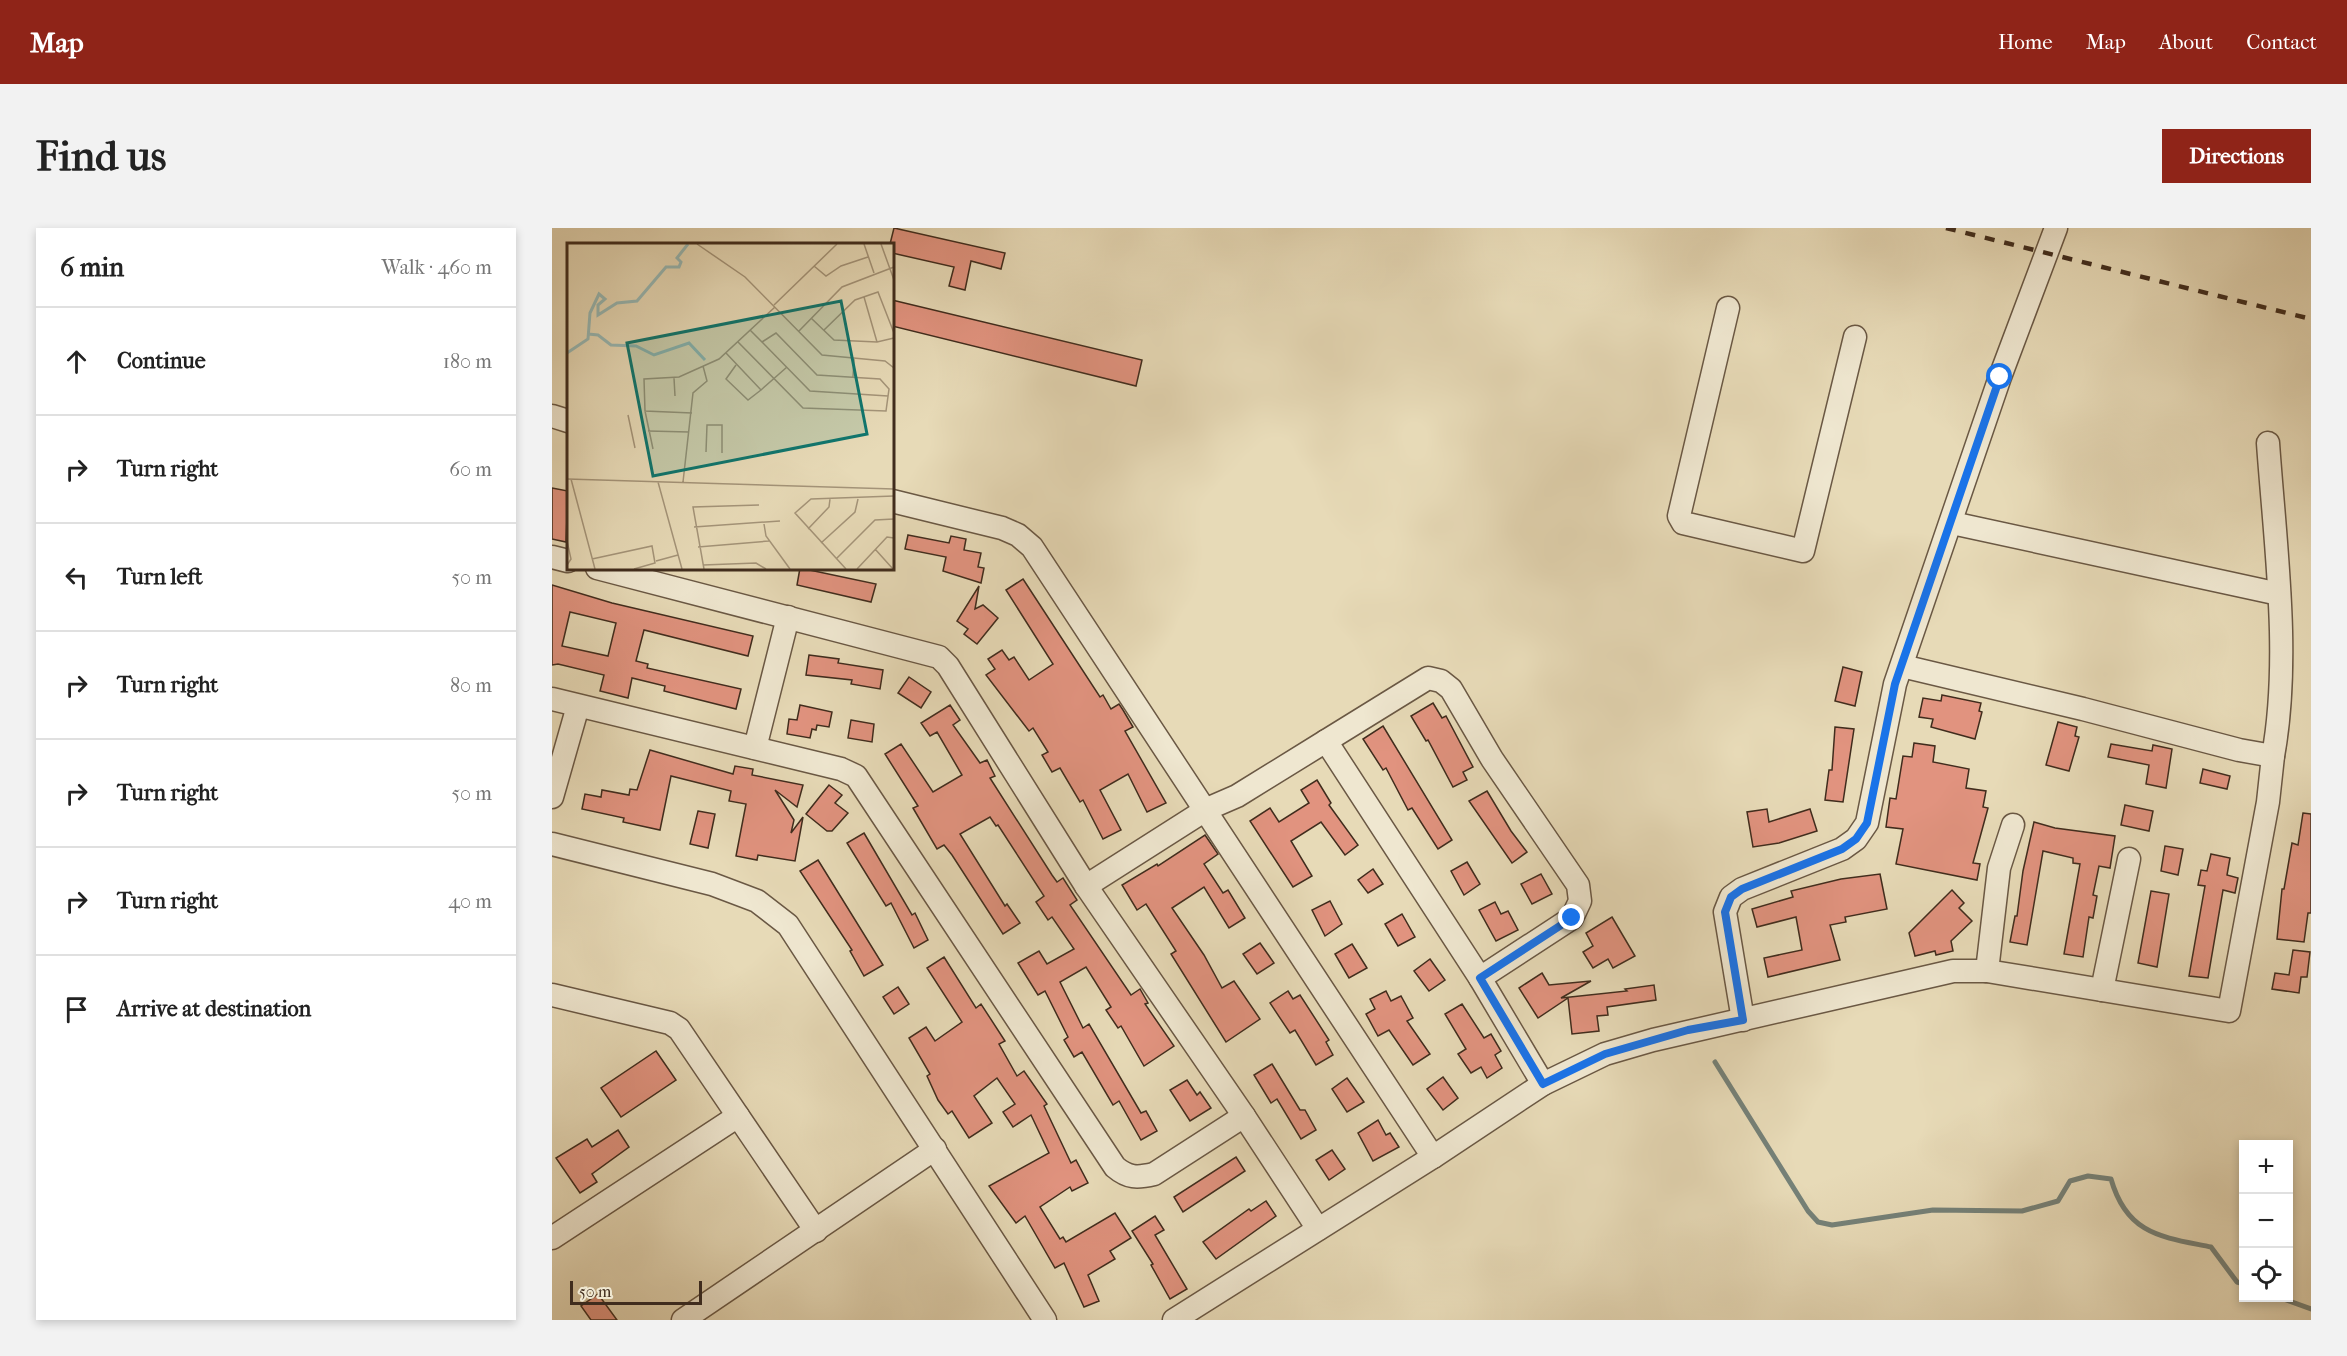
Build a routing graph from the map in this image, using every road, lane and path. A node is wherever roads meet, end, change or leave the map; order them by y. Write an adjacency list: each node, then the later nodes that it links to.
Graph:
1 (2056, 228): 8 (street)
2 (1728, 308): 3 (street)
3 (1855, 337)
4 (552, 416): 5 (street)
5 (567, 421)
6 (2268, 443): 12 (street)
7 (894, 501): 21 (street)
8 (1952, 523): 12 (street); 14 (street)
9 (552, 557): 10 (street)
10 (567, 561)
11 (605, 570): 13 (street)
12 (2279, 594): 19 (street)
13 (788, 617): 18 (street); 25 (street)
14 (1902, 666): 19 (street); 30 (street)
15 (552, 699): 16 (street)
16 (578, 706): 18 (street); 20 (street)
17 (1326, 741): 21 (street); 27 (street); 27 (street)
18 (755, 748): 33 (street)
19 (2273, 756): 28 (street)
20 (552, 797)
21 (1207, 809): 25 (street); 35 (street)
22 (2013, 825): 26 (street)
23 (552, 844): 34 (street)
24 (2129, 859): 28 (street)
25 (1086, 886): 33 (street)
26 (1987, 971): 28 (street); 30 (street)
27 (1480, 978): 31 (street)
28 (2102, 990)
29 (552, 995): 32 (street)
30 (1743, 1020): 31 (street)
31 (1543, 1084): 35 (street)
32 (738, 1116): 37 (street); 38 (street)
33 (1244, 1116): 36 (street)
34 (935, 1149): 37 (street); 40 (street)
35 (1433, 1157): 36 (street)
36 (1318, 1229): 41 (street)
37 (816, 1232): 39 (street)
38 (552, 1238)
39 (684, 1320)
40 (1045, 1320)
41 (1174, 1320)

